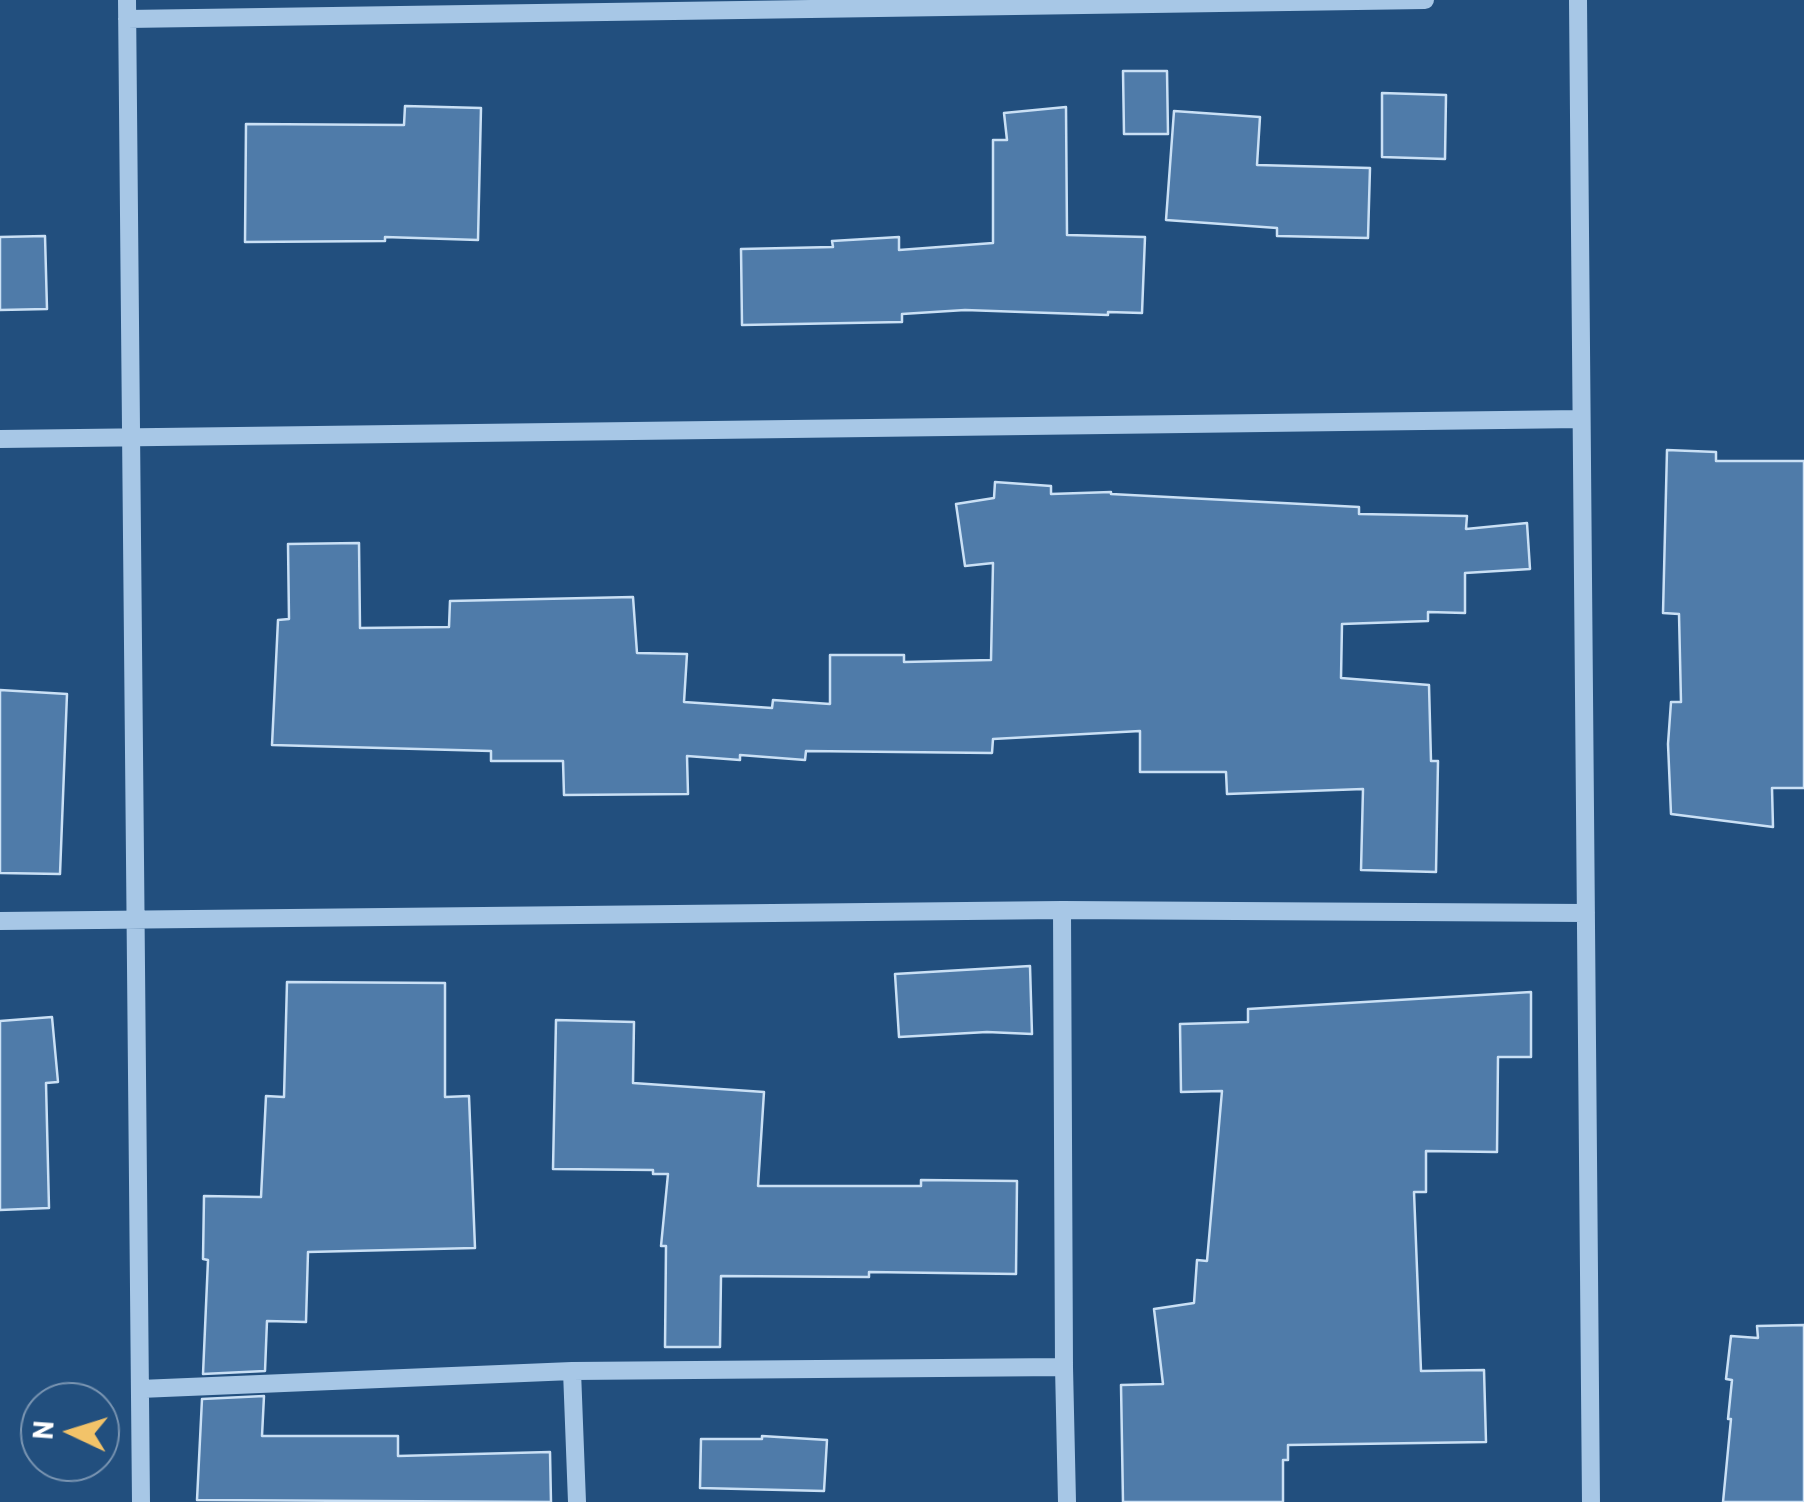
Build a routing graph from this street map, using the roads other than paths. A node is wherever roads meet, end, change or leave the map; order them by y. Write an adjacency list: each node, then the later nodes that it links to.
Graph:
1 (1425, 0): 3 (street)
2 (1578, 0): 6 (street)
3 (1084, 2): 4 (street)
4 (596, 6): 5 (street)
5 (127, 10): 7 (street)
6 (1581, 419): 7 (street); 10 (street)
7 (130, 438): 8 (street); 11 (street)
8 (0, 439)
9 (1062, 910): 10 (street); 11 (street); 13 (street)
10 (1586, 913): 19 (street)
11 (135, 918): 12 (street); 15 (street)
12 (0, 921)
13 (1064, 1367): 14 (street); 18 (street)
14 (572, 1371): 15 (street); 17 (street)
15 (140, 1389): 16 (street)
16 (141, 1502)
17 (577, 1502)
18 (1067, 1502)
19 (1591, 1502)

